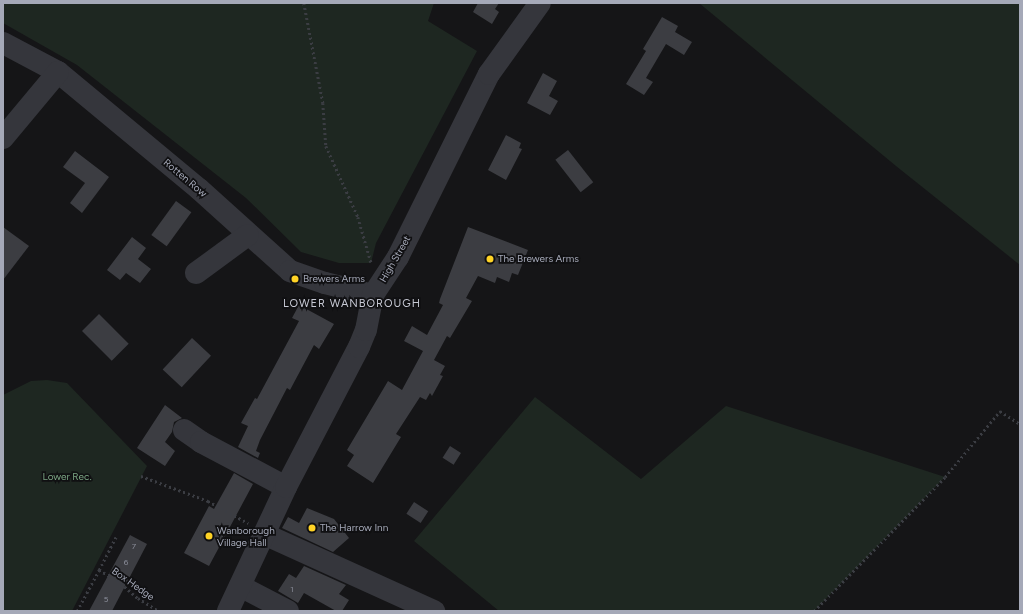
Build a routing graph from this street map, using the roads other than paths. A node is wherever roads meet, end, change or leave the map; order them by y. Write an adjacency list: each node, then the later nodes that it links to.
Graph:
1 (540, 3): 7 (street, High Street)
2 (3, 43): 3 (street, Rotten Row)
3 (58, 72): 4 (street); 5 (street, Rotten Row)
4 (3, 138)
5 (248, 235): 6 (street); 7 (street, Rotten Row)
6 (196, 273)
7 (373, 295): 9 (street, High Street)
8 (184, 430): 9 (street)
9 (286, 487): 10 (street, High Street)
10 (264, 534): 11 (street, High Street); 14 (street)
11 (240, 586): 12 (street, High Street); 13 (street)
12 (228, 611)
13 (288, 611)
14 (434, 611)

